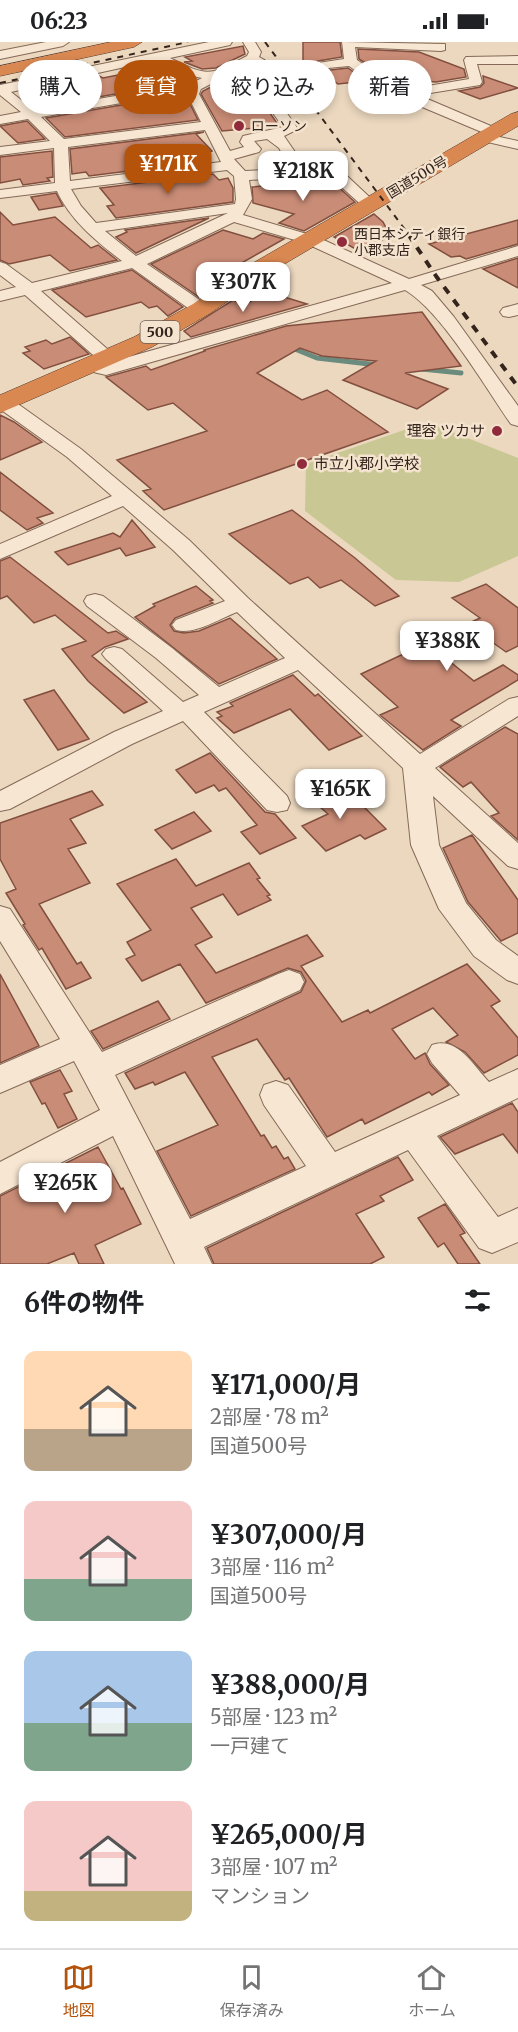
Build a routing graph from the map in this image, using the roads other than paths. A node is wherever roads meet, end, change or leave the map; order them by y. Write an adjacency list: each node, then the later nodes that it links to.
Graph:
1 (63, 42): 8 (street)
2 (102, 42): 14 (highway)
3 (134, 42): 15 (highway)
4 (226, 42): 9 (street)
5 (249, 42): 10 (street)
6 (348, 43): 7 (street); 12 (street)
7 (441, 47)
8 (0, 55)
9 (158, 56): 16 (street); 18 (street)
10 (252, 58): 11 (street); 26 (street)
11 (248, 60)
12 (351, 60)
13 (518, 60): 17 (street)
14 (0, 64)
15 (0, 71)
16 (210, 76)
17 (432, 89)
18 (0, 90): 22 (street)
19 (114, 100): 22 (street)
20 (198, 103): 25 (street)
21 (432, 108): 27 (street)
22 (32, 115): 24 (street); 28 (street)
23 (518, 118): 27 (highway, 国道500号 / 500)
24 (0, 120)
25 (210, 125): 28 (street); 33 (street)
26 (274, 135): 30 (street); 31 (street)
27 (488, 135): 29 (street); 37 (highway, 国道500号 / 500)
28 (61, 144): 32 (street); 35 (street)
29 (518, 145)
30 (286, 147): 31 (street); 34 (street)
31 (254, 149): 33 (street)
32 (0, 151)
33 (232, 165): 34 (street); 35 (street); 38 (street)
34 (296, 173): 37 (street)
35 (64, 185): 36 (street); 39 (street)
36 (0, 194)
37 (371, 206): 40 (highway, 国道500号 / 500)
38 (237, 212): 39 (street); 40 (street); 42 (street)
39 (92, 228): 42 (street)
40 (312, 240): 44 (street); 47 (highway, 国道500号 / 500)
41 (518, 251): 44 (street)
42 (136, 262): 45 (street); 47 (street)
43 (0, 267): 45 (street)
44 (407, 284): 48 (street); 50 (street)
45 (29, 289): 46 (street); 48 (street)
46 (0, 296)
47 (201, 309): 48 (highway, 国道500号 / 500)
48 (99, 362): 49 (highway, 国道500号 / 500)
49 (2, 404): 51 (street)
50 (518, 420)
51 (126, 498): 52 (street); 54 (street)
52 (0, 552)
53 (95, 601): 58 (street)
54 (240, 603): 55 (street); 57 (street)
55 (184, 625)
56 (114, 654): 60 (street)
57 (302, 660): 58 (street); 61 (street)
58 (216, 698): 60 (street)
59 (518, 705): 61 (street)
60 (183, 712): 62 (street); 63 (street)
61 (416, 768): 64 (street); 66 (street)
62 (0, 802)
63 (277, 803)
64 (518, 859)
65 (1, 922): 69 (street)
66 (518, 972)
67 (289, 982): 69 (street)
68 (444, 1054): 73 (street)
69 (88, 1056): 70 (street); 74 (street)
70 (0, 1080)
71 (518, 1083): 73 (street)
72 (276, 1095): 76 (street)
73 (483, 1098): 75 (street)
74 (120, 1116): 77 (street); 79 (street)
75 (415, 1133): 76 (street); 78 (street)
76 (330, 1172): 79 (street)
77 (0, 1179)
78 (518, 1224)
79 (188, 1252)

